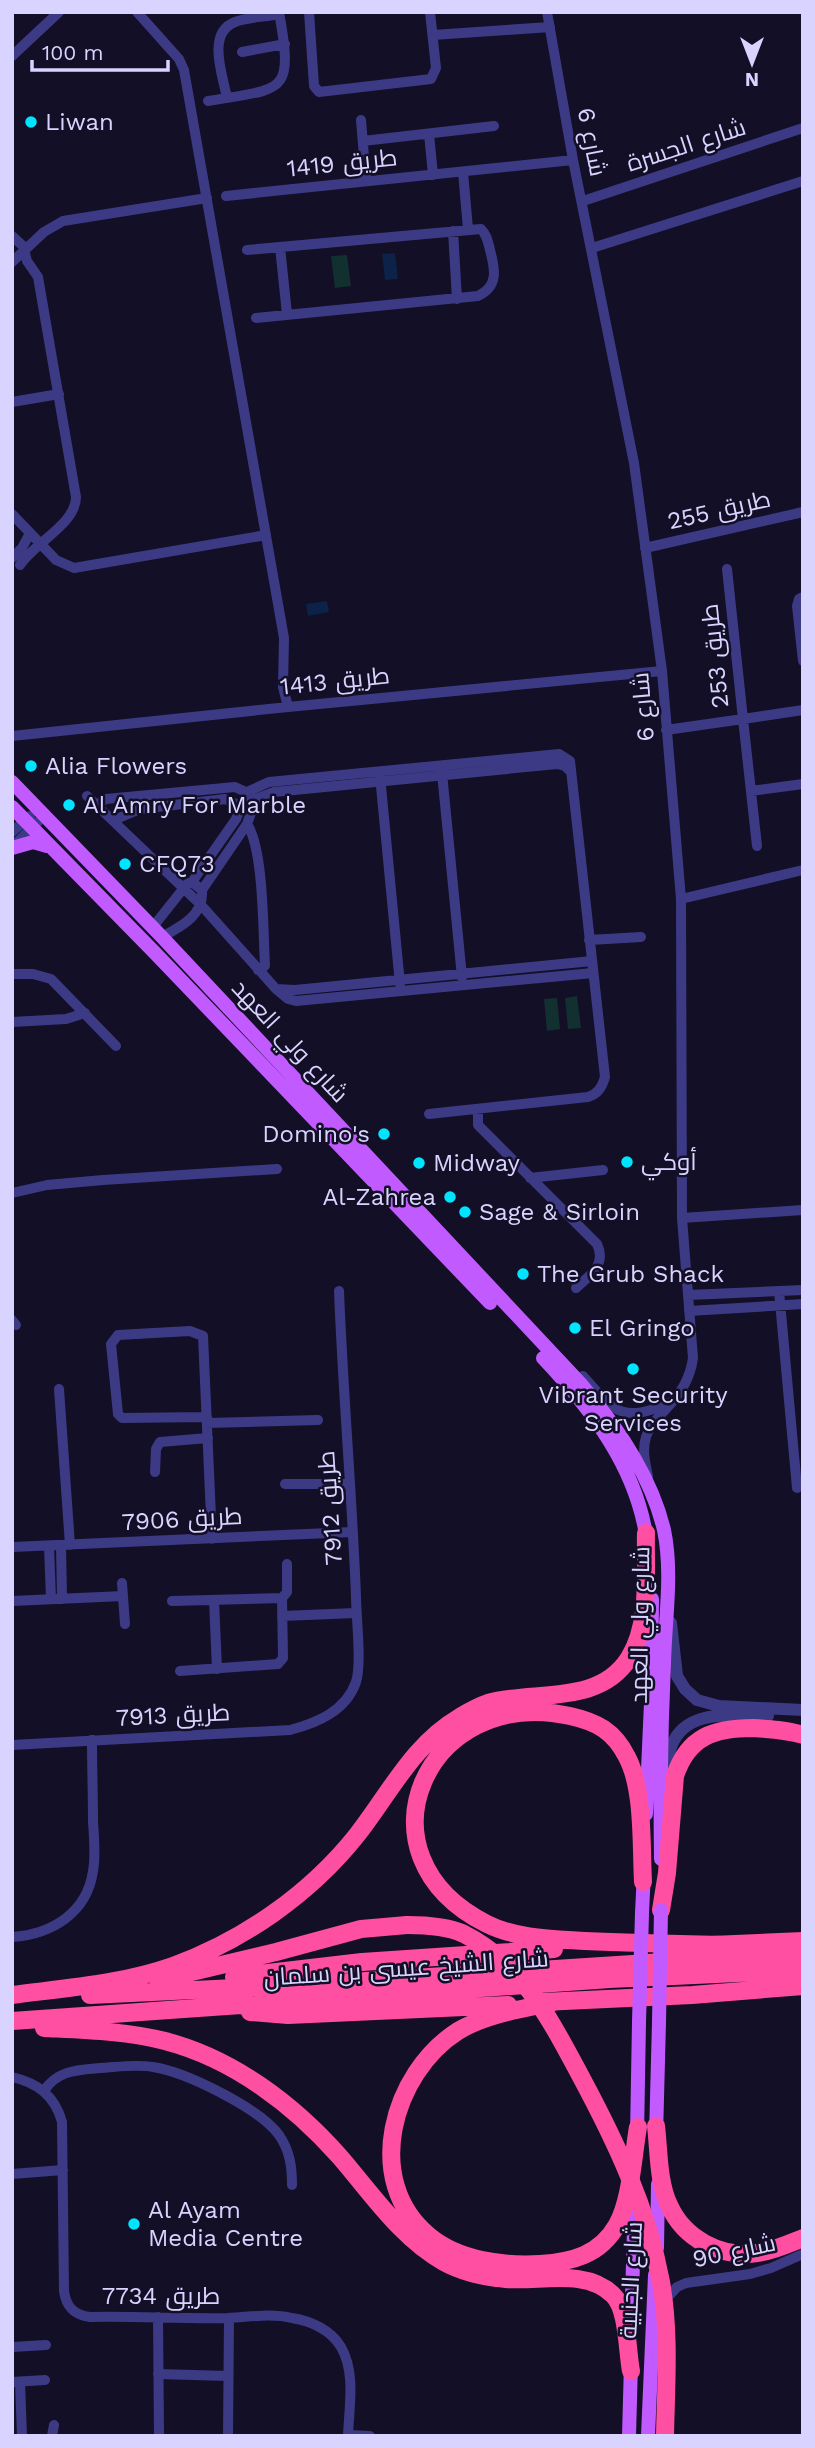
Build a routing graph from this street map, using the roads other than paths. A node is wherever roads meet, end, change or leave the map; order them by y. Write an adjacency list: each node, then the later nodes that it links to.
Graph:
1 (59, 12): 11 (street)
2 (137, 12): 25 (street)
3 (309, 12): 8 (street)
4 (430, 12): 8 (street)
5 (547, 12): 7 (street, شارع 6)
6 (279, 13): 9 (street); 12 (street)
7 (550, 27): 8 (street); 19 (street, شارع 6)
8 (433, 36)
9 (285, 44): 10 (street); 12 (street)
10 (242, 52)
11 (12, 56)
12 (227, 98): 13 (street)
13 (208, 101)
14 (361, 120): 18 (street)
15 (494, 126): 17 (street)
16 (803, 128): 26 (street, شارع الجسرة)
17 (429, 134): 18 (street); 21 (street)
18 (363, 141): 22 (street)
19 (573, 160): 20 (street, طريق 1419); 26 (street, شارع 6)
20 (463, 172): 21 (street, طريق 1419); 27 (street)
21 (433, 175): 22 (street, طريق 1419)
22 (366, 181): 24 (street, طريق 1419)
23 (803, 181): 31 (street)
24 (226, 196)
25 (207, 198): 33 (street); 42 (street)
26 (583, 201): 31 (street, شارع 6)
27 (468, 229): 28 (street); 34 (street)
28 (453, 231): 30 (street); 34 (street)
29 (12, 236): 33 (street)
30 (280, 247): 32 (street); 35 (street)
31 (592, 248): 44 (street, شارع 6)
32 (247, 250)
33 (17, 255): 37 (street)
34 (457, 299): 35 (street)
35 (287, 314): 36 (street)
36 (256, 318)
37 (59, 394): 38 (street); 43 (street)
38 (12, 402)
39 (803, 512): 44 (street, طريق 255)
40 (12, 514): 41 (street)
41 (30, 533): 43 (street); 46 (street)
42 (266, 536): 45 (street); 51 (street)
43 (40, 543): 45 (street); 46 (street)
44 (645, 548): 50 (street, شارع 6)
45 (49, 553): 46 (street)
46 (15, 565)
47 (727, 569): 53 (street, طريق 253)
48 (803, 597): 49 (street)
49 (803, 661)
50 (662, 671): 51 (street, طريق 1413); 54 (street, شارع 6)
51 (288, 707): 55 (street, طريق 1413)
52 (803, 710): 53 (street, طريق 253)
53 (743, 719): 54 (street); 60 (street)
54 (666, 730): 80 (street, شارع 6)
55 (12, 736)
56 (442, 771): 57 (street); 84 (street); 87 (street)
57 (380, 777): 61 (street); 63 (street); 90 (street)
58 (12, 782): 68 (main road, شارع ولي العهد)
59 (803, 784): 60 (street)
60 (751, 791): 73 (street)
61 (247, 792): 63 (street); 64 (street); 65 (street)
62 (87, 796): 64 (street)
63 (256, 799): 67 (street)
64 (96, 805): 69 (street)
65 (241, 806): 67 (street); 69 (street); 78 (street)
66 (12, 807): 70 (main road, شارع ولي العهد)
67 (252, 810): 71 (street)
68 (42, 811): 70 (street); 82 (main road, شارع ولي العهد)
69 (114, 820): 78 (street)
70 (28, 824): 72 (street); 74 (street); 75 (main road, شارع ولي العهد)
71 (247, 824): 79 (street); 86 (street)
72 (12, 832)
73 (757, 846)
74 (12, 847): 75 (main road)
75 (50, 847): 77 (main road, شارع ولي العهد)
76 (803, 870): 80 (street)
77 (85, 882): 82 (main road); 126 (main road, شارع ولي العهد)
78 (187, 885): 79 (street); 81 (street); 82 (street)
79 (202, 890): 81 (street)
80 (681, 899): 104 (street, شارع 6)
81 (201, 905): 82 (street); 86 (street)
82 (157, 933): 113 (main road, شارع ولي العهد)
83 (641, 937): 84 (street)
84 (589, 940): 85 (street)
85 (592, 961): 87 (street); 88 (street)
86 (258, 970): 92 (street)
87 (461, 973): 90 (street); 91 (street)
88 (593, 973): 91 (street); 97 (street)
89 (12, 974): 94 (street)
90 (399, 979): 92 (street); 93 (street)
91 (462, 985): 93 (street)
92 (276, 989): 93 (street)
93 (401, 991)
94 (85, 1013): 95 (street); 96 (street)
95 (12, 1022)
96 (116, 1046)
97 (478, 1109): 98 (street); 101 (street)
98 (429, 1114)
99 (277, 1169): 102 (street)
100 (603, 1170): 101 (street)
101 (530, 1178): 105 (street)
102 (12, 1193)
103 (803, 1210): 104 (street)
104 (682, 1218): 109 (street, شارع 6)
105 (576, 1288)
106 (803, 1290): 108 (street)
107 (339, 1291): 121 (street, طريق 7912)
108 (779, 1291): 109 (street); 111 (street)
109 (688, 1295): 112 (street, شارع 6)
110 (803, 1304): 111 (street)
111 (781, 1306): 112 (street); 118 (street)
112 (689, 1311): 115 (street, شارع 6)
113 (563, 1365): 115 (street); 124 (main road, شارع ولي العهد)
114 (59, 1389): 128 (street)
115 (673, 1401): 124 (street, شارع 6)
116 (207, 1420): 116 (street); 117 (street); 119 (street)
117 (318, 1420)
118 (798, 1435): 123 (street)
119 (208, 1438): 120 (street); 127 (street)
120 (155, 1472)
121 (350, 1484): 122 (street); 125 (street, طريق 7912)
122 (285, 1485)
123 (797, 1488)
124 (655, 1502): 139 (main road, شارع ولي العهد)
125 (353, 1532): 127 (street, طريق 7906); 140 (street, طريق 7912)
126 (646, 1533): 152 (main road, شارع ولي العهد); 163 (highway)
127 (212, 1539): 128 (street, طريق 7906)
128 (66, 1545): 129 (street, طريق 7906); 135 (street)
129 (49, 1546): 130 (street, طريق 7906); 135 (street)
130 (12, 1547)
131 (287, 1564): 134 (street)
132 (122, 1583): 133 (street)
133 (123, 1596): 135 (street); 142 (street)
134 (282, 1598): 136 (street); 141 (street)
135 (57, 1599): 137 (street)
136 (214, 1600): 138 (street); 143 (street)
137 (12, 1601)
138 (172, 1601)
139 (667, 1602): 145 (street); 151 (main road, شارع ولي العهد)
140 (356, 1613): 141 (street); 146 (street, طريق 7912)
141 (282, 1616): 143 (street)
142 (125, 1624)
143 (217, 1669): 144 (street)
144 (180, 1671)
145 (803, 1710)
146 (332, 1713): 149 (street, طريق 7913)
147 (803, 1717): 151 (street)
148 (803, 1735): 153 (highway)
149 (92, 1740): 150 (street, طريق 7913); 154 (street)
150 (12, 1745)
151 (660, 1796): 153 (main road, شارع ولي العهد)
152 (643, 1882): 156 (highway); 172 (main road, شارع ولي العهد, bridge)
153 (661, 1910): 171 (main road, شارع ولي العهد, bridge)
154 (12, 1937)
155 (803, 1941): 156 (highway)
156 (723, 1945): 160 (highway)
157 (803, 1953): 160 (highway, شارع الشيخ عيسى بن سلمان)
158 (803, 1970): 166 (highway, شارع الشيخ عيسى بن سلمان)
159 (803, 1986): 162 (highway)
160 (114, 1994): 161 (highway, شارع الشيخ عيسى بن سلمان)
161 (83, 1995): 163 (highway, شارع الشيخ عيسى بن سلمان); 195 (highway, bridge)
162 (692, 1995): 164 (highway); 165 (highway)
163 (12, 1997)
164 (803, 1998)
165 (554, 2002): 166 (highway); 172 (highway)
166 (187, 2007): 167 (highway, شارع الشيخ عيسى بن سلمان)
167 (12, 2021)
168 (12, 2027): 183 (highway)
169 (12, 2077): 170 (street)
170 (44, 2091): 173 (street, طريق 7734); 175 (street)
171 (656, 2126): 176 (highway); 180 (main road, شارع الجنبية)
172 (638, 2127): 183 (main road, شارع الجنبية)
173 (64, 2170): 174 (street); 178 (street, طريق 7734)
174 (12, 2174)
175 (292, 2185)
176 (803, 2238)
177 (803, 2254): 180 (street, شارع 90)
178 (158, 2317): 179 (street, طريق 7734); 184 (street)
179 (229, 2318): 185 (street); 191 (street, طريق 7734)
180 (651, 2323): 194 (main road, شارع الجنبية)
181 (46, 2345): 182 (street)
182 (12, 2347)
183 (631, 2371): 193 (main road, شارع الجنبية)
184 (158, 2374): 185 (street); 189 (street)
185 (228, 2376): 190 (street)
186 (46, 2380): 187 (street)
187 (16, 2382): 188 (street)
188 (22, 2436)
189 (159, 2436)
190 (228, 2436)
191 (348, 2436): 192 (street)
192 (370, 2436)
193 (629, 2436)
194 (648, 2436)
195 (665, 2436)

